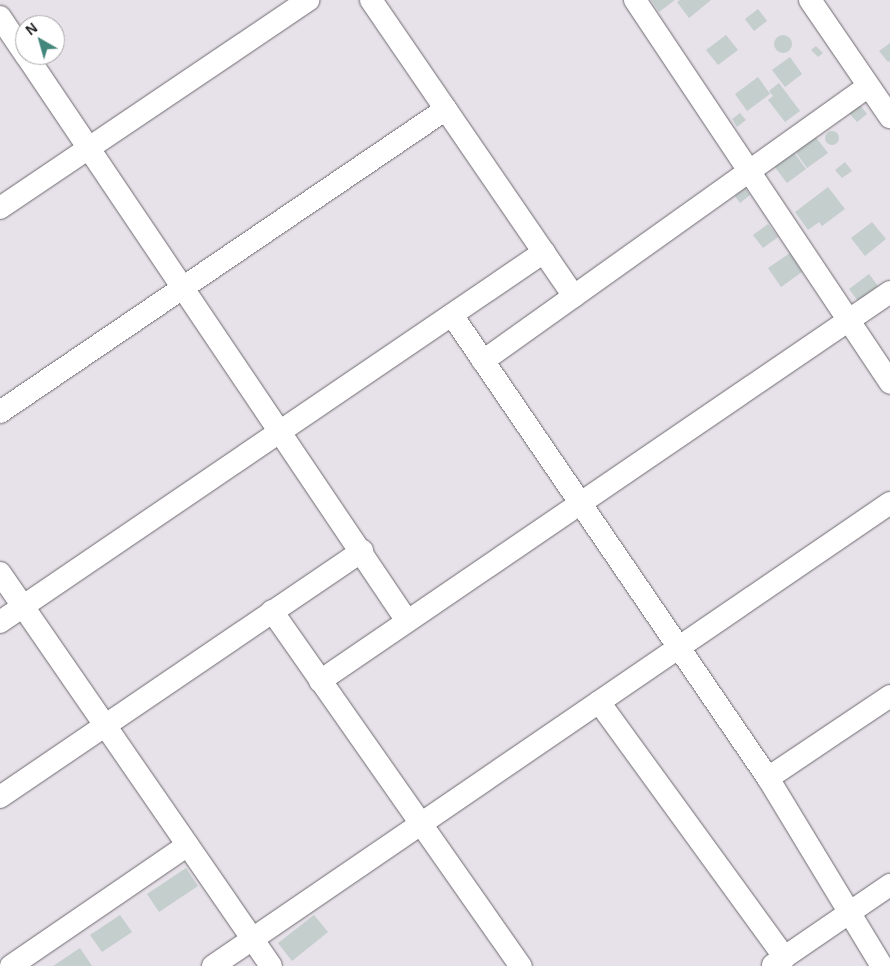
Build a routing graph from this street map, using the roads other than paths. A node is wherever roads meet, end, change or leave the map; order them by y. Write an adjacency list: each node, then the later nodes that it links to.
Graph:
1 (4, 0): 5 (street)
2 (308, 0): 13 (street)
3 (371, 0): 11 (street)
4 (634, 0): 14 (street)
5 (0, 2)
6 (815, 2): 10 (street)
7 (0, 16): 8 (street)
8 (15, 39)
9 (32, 65): 13 (street)
10 (868, 86): 12 (street); 14 (street)
11 (446, 109): 16 (street); 17 (street)
12 (890, 117)
13 (88, 149): 15 (street); 17 (street)
14 (749, 170): 19 (street); 21 (street)
15 (0, 208)
16 (544, 252): 19 (street); 20 (street)
17 (182, 288): 24 (street); 25 (street)
18 (890, 292): 21 (street)
19 (574, 296): 22 (street)
20 (452, 315): 22 (street); 25 (street)
21 (847, 323): 23 (street); 26 (street)
22 (483, 361): 26 (street)
23 (890, 383)
24 (0, 412)
25 (281, 432): 28 (street); 30 (street)
26 (579, 502): 32 (street); 34 (street)
27 (890, 503): 34 (street)
28 (362, 551): 31 (street); 32 (street)
29 (0, 573): 30 (street)
30 (23, 606): 33 (street); 38 (street)
31 (272, 611): 35 (street); 38 (street)
32 (407, 621): 35 (street)
33 (0, 622)
34 (678, 648): 37 (street); 39 (street)
35 (320, 681): 41 (street)
36 (890, 696): 39 (street)
37 (599, 702): 41 (street); 46 (street)
38 (105, 725): 40 (street); 42 (street)
39 (768, 778): 44 (street)
40 (0, 797)
41 (423, 824): 45 (street); 50 (street)
42 (188, 845): 45 (street); 47 (street)
43 (890, 885): 44 (street)
44 (849, 915): 46 (street); 51 (street)
45 (252, 939): 48 (street); 49 (street)
46 (779, 962)
47 (11, 966)
48 (213, 966)
49 (271, 966)
50 (521, 966)
51 (882, 966)

